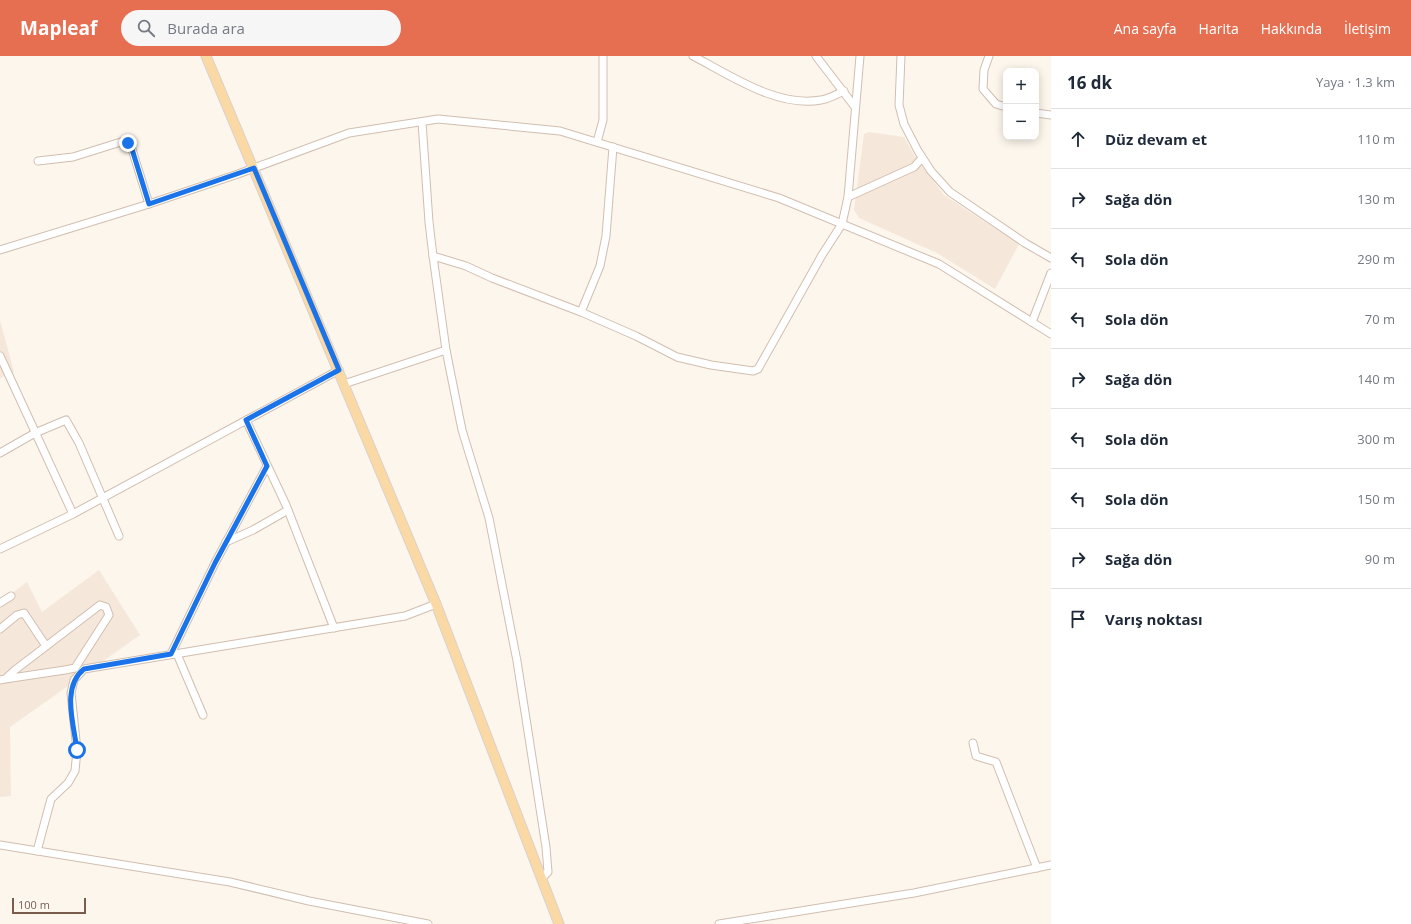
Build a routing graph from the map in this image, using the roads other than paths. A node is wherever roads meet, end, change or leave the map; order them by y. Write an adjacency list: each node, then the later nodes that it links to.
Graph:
1 (206, 56): 18 (main road)
2 (603, 56): 14 (street)
3 (693, 56): 8 (street)
4 (816, 56): 8 (street)
5 (860, 56): 10 (street)
6 (900, 56): 16 (street)
7 (989, 56): 9 (street)
8 (844, 92): 10 (street)
9 (1003, 106)
10 (855, 107): 19 (street)
11 (1039, 113): 12 (street)
12 (1051, 115)
13 (422, 122): 14 (street); 18 (street); 23 (street)
14 (597, 142): 15 (street)
15 (613, 147): 21 (street); 26 (street)
16 (922, 158): 19 (street); 24 (street)
17 (38, 161): 20 (street)
18 (254, 168): 20 (street); 31 (main road)
19 (848, 196): 21 (street)
20 (149, 204): 22 (street)
21 (842, 224): 26 (street); 27 (street)
22 (0, 250)
23 (434, 256): 26 (street); 29 (street)
24 (1051, 257)
25 (1051, 273): 27 (street)
26 (581, 312)
27 (1032, 322): 28 (street)
28 (1051, 334)
29 (446, 350): 34 (street); 59 (street)
30 (0, 356): 32 (street)
31 (339, 370): 34 (main road); 35 (street)
32 (8, 373): 33 (street); 36 (street)
33 (0, 377)
34 (344, 384): 47 (main road)
35 (246, 420): 38 (street); 39 (street)
36 (36, 433): 37 (street); 39 (street); 41 (street)
37 (0, 453)
38 (267, 466): 40 (street); 43 (street)
39 (104, 498): 41 (street); 42 (street)
40 (288, 510): 43 (street); 48 (street)
41 (73, 514): 44 (street)
42 (119, 536)
43 (226, 542): 51 (street)
44 (0, 549)
45 (11, 596): 46 (street)
46 (0, 603)
47 (436, 604): 48 (street); 59 (main road)
48 (334, 628): 51 (street)
49 (0, 629): 50 (street)
50 (46, 646): 52 (street); 52 (street)
51 (174, 654): 53 (street); 56 (street)
52 (3, 680)
53 (203, 715)
54 (973, 743): 58 (street)
55 (0, 845): 56 (street)
56 (37, 852): 60 (street)
57 (1051, 865): 58 (street)
58 (1037, 868): 62 (street)
59 (542, 878): 61 (main road)
60 (428, 924)
61 (559, 924)
62 (719, 924)

